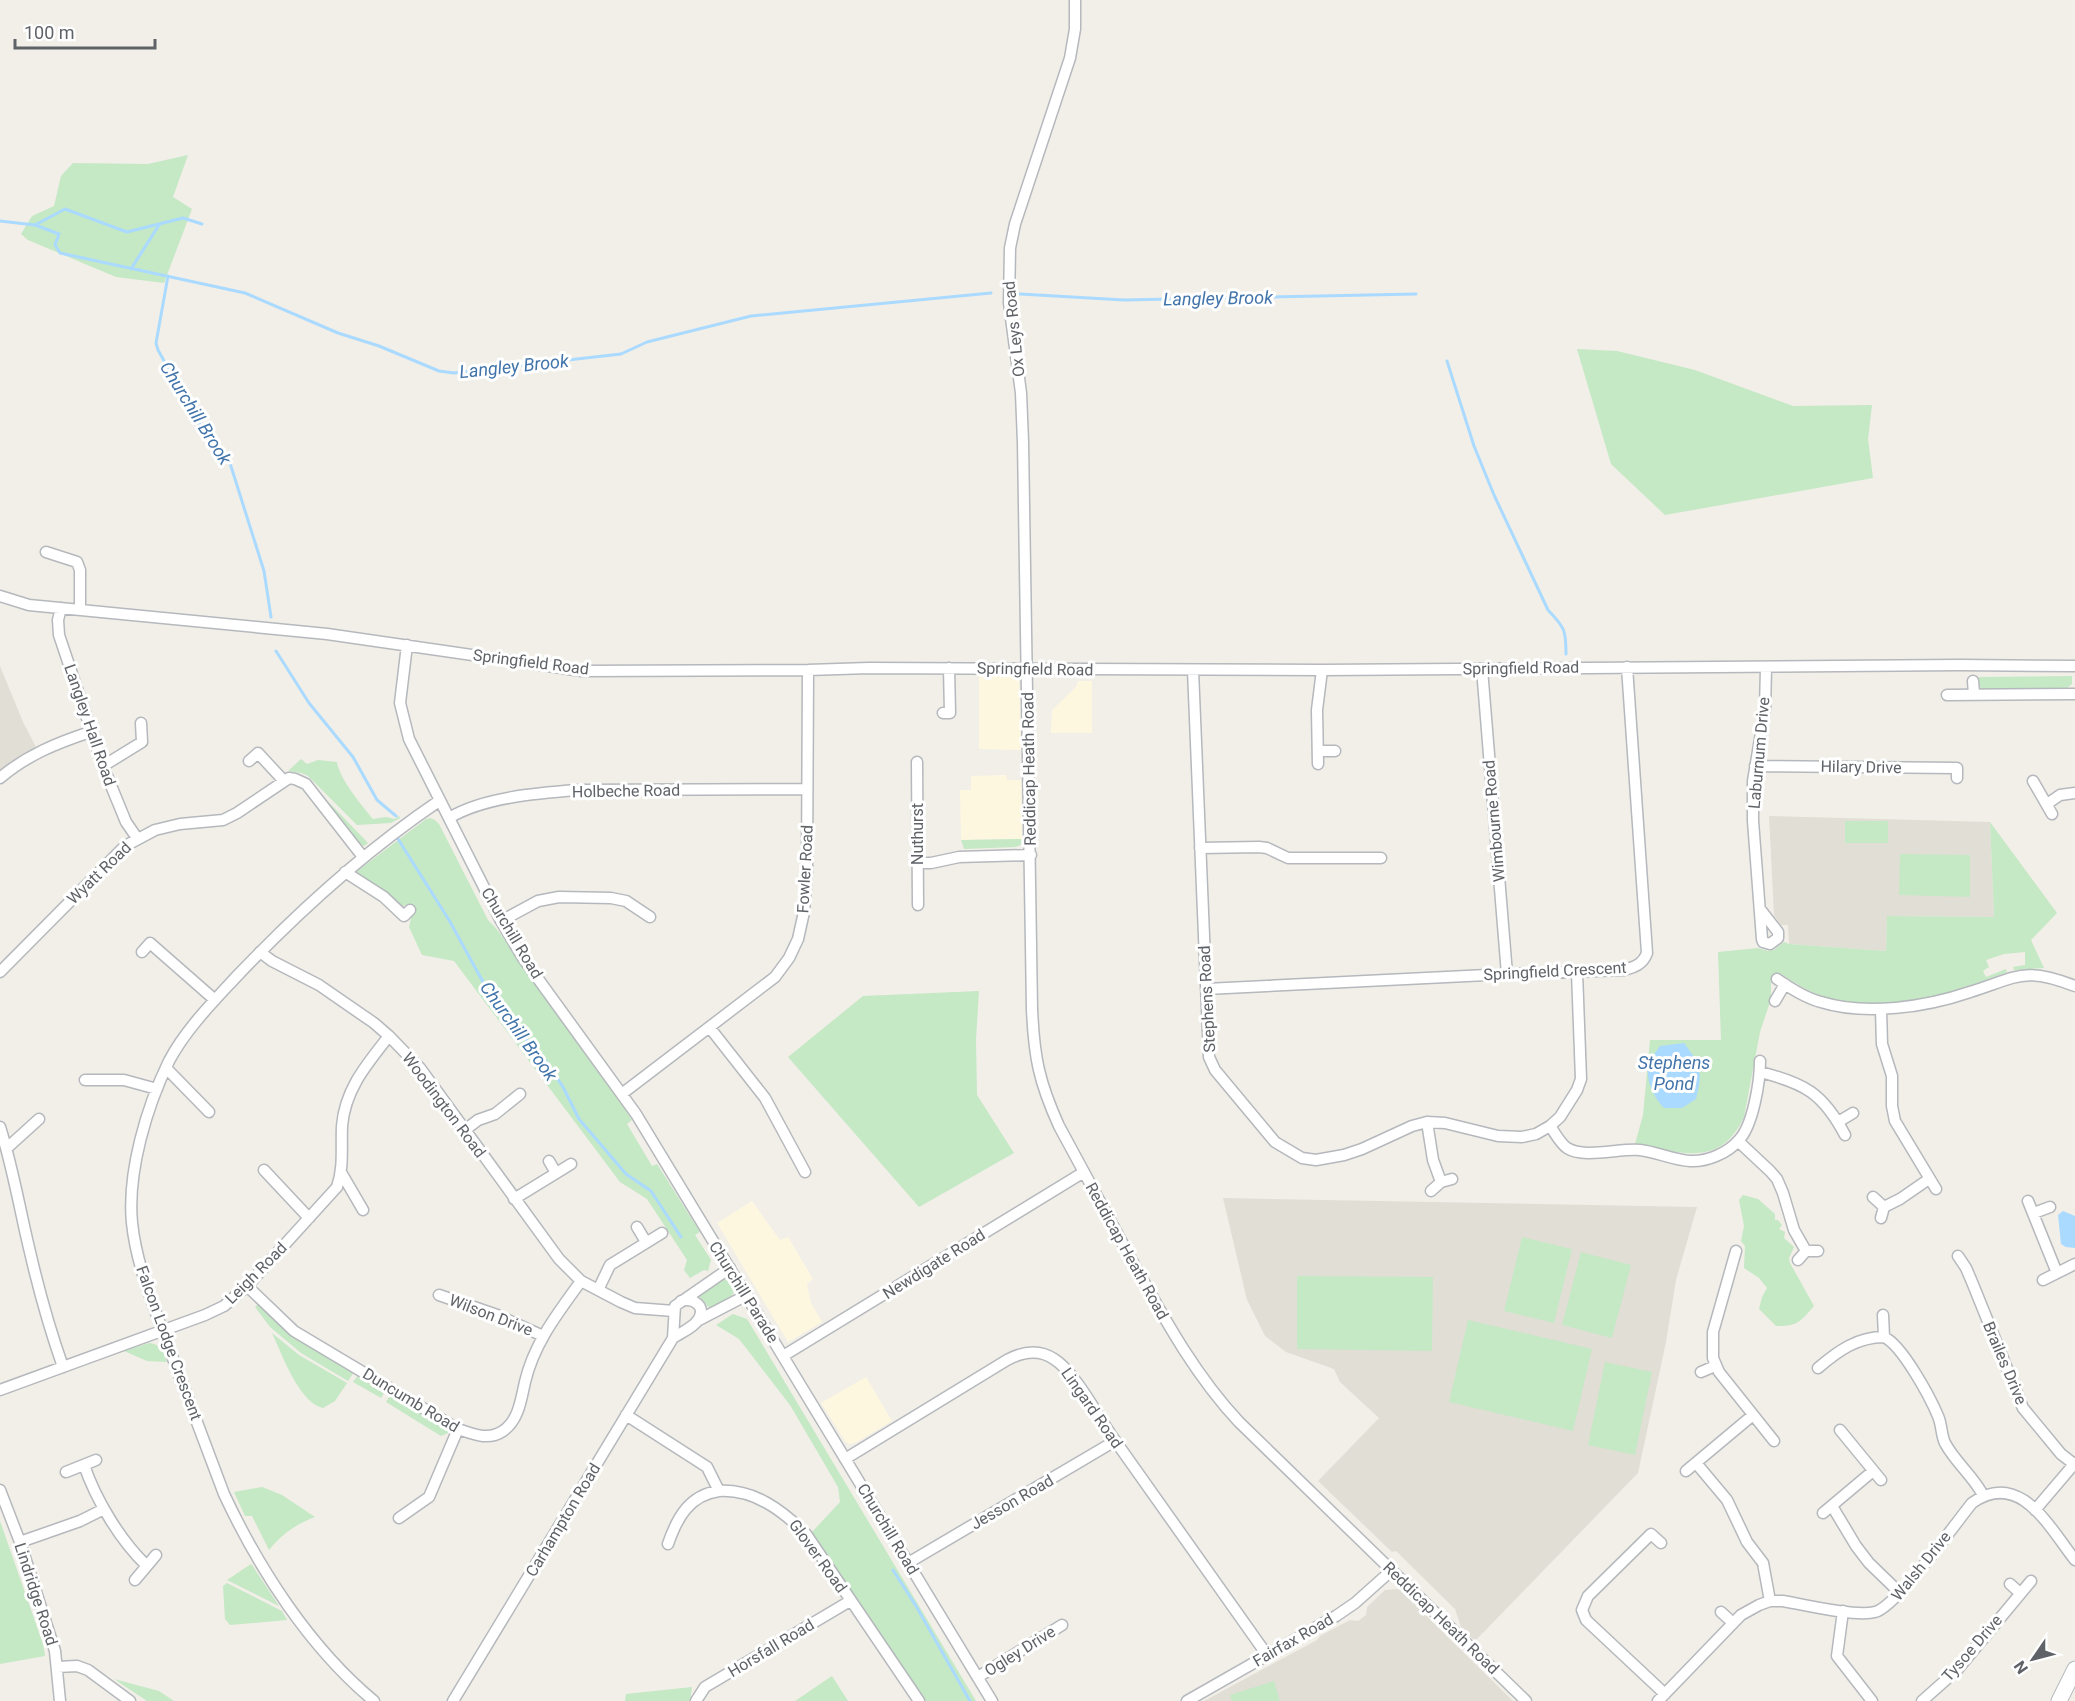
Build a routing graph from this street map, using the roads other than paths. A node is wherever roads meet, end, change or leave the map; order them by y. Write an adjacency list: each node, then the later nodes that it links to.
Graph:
1 (1075, 0): 10 (street, Ox Leys Road)
2 (46, 552): 5 (street)
3 (0, 596): 4 (street, Springfield Road)
4 (61, 608): 5 (street, Springfield Road); 22 (street, Langley Hall Road)
5 (80, 610): 6 (street, Springfield Road)
6 (407, 645): 13 (street, Springfield Road); 36 (street, Churchill Road)
7 (2075, 666): 11 (street, Springfield Road)
8 (1627, 667): 11 (street, Springfield Road); 12 (street, Springfield Road); 53 (street, Springfield Crescent)
9 (949, 668): 10 (street, Springfield Road); 13 (street, Springfield Road); 20 (street)
10 (1027, 668): 14 (street, Springfield Road); 40 (street, Reddicap Heath Road)
11 (1766, 668): 29 (street, Laburnum Drive)
12 (1482, 669): 15 (street, Springfield Road); 54 (street, Wimbourne Road)
13 (808, 670): 34 (street, Fowler Road)
14 (1193, 670): 15 (street, Springfield Road); 39 (street, Stephens Road)
15 (1322, 670): 23 (street)
16 (1973, 681): 17 (street)
17 (1974, 694): 18 (street); 19 (street)
18 (2075, 694)
19 (1947, 695)
20 (943, 713)
21 (141, 723): 28 (street)
22 (90, 732): 28 (street, Langley Hall Road); 30 (street)
23 (1318, 751): 24 (street); 27 (street)
24 (1335, 751)
25 (249, 761): 32 (street)
26 (917, 762): 43 (street, Nuthurst)
27 (1318, 764)
28 (103, 766): 38 (street, Langley Hall Road)
29 (1755, 766): 31 (street, Hilary Drive); 46 (street, Laburnum Drive)
30 (0, 778)
31 (1958, 778)
32 (284, 781): 38 (street, Wyatt Road); 41 (street)
33 (2033, 781): 35 (street)
34 (807, 789): 37 (street, Holbeche Road); 60 (street, Fowler Road)
35 (2075, 793)
36 (439, 801): 37 (street, Churchill Road); 41 (street, Falcon Lodge Crescent)
37 (448, 818): 49 (street, Churchill Road)
38 (137, 838): 52 (street, Wyatt Road)
39 (1200, 848): 42 (street); 56 (street, Stephens Road)
40 (1030, 855): 43 (street); 82 (street, Reddicap Heath Road)
41 (363, 857): 44 (street, Falcon Lodge Crescent)
42 (1374, 861)
43 (916, 863): 45 (street, Nuthurst)
44 (345, 872): 47 (street); 51 (street, Falcon Lodge Crescent)
45 (918, 905)
46 (1760, 909)
47 (410, 910)
48 (650, 917): 49 (street)
49 (501, 921): 65 (street, Churchill Road)
50 (142, 952): 57 (street)
51 (260, 952): 57 (street, Falcon Lodge Crescent); 61 (street, Woodington Road)
52 (0, 972)
53 (1577, 972): 54 (street, Springfield Crescent); 72 (street)
54 (1507, 974): 56 (street, Springfield Crescent)
55 (2075, 986): 59 (street)
56 (1206, 989): 70 (street, Stephens Road)
57 (215, 1000): 62 (street, Falcon Lodge Crescent)
58 (1775, 1001): 59 (street)
59 (1881, 1010): 85 (street)
60 (710, 1028): 65 (street, Fowler Road); 81 (street)
61 (389, 1036): 74 (street, Woodington Road); 84 (street)
62 (166, 1068): 64 (street, Falcon Lodge Crescent); 67 (street)
63 (85, 1080): 64 (street)
64 (157, 1089): 117 (street, Falcon Lodge Crescent)
65 (622, 1093): 96 (street, Churchill Road)
66 (520, 1094): 74 (street)
67 (209, 1112)
68 (1853, 1113): 71 (street)
69 (39, 1119): 77 (street)
70 (1427, 1122): 72 (street, Stephens Road); 87 (street)
71 (1838, 1122): 75 (street); 76 (street)
72 (1550, 1126): 76 (street)
73 (0, 1127): 77 (street)
74 (465, 1130): 89 (street, Woodington Road)
75 (1845, 1135)
76 (1739, 1142): 100 (street)
77 (7, 1148): 124 (street)
78 (549, 1161): 83 (street)
79 (571, 1164): 83 (street)
80 (264, 1170): 94 (street)
81 (805, 1172)
82 (1084, 1172): 121 (street, Newdigate Road); 155 (street, Reddicap Heath Road)
83 (556, 1173): 89 (street)
84 (342, 1174): 92 (street); 94 (street, Leigh Road)
85 (1929, 1179): 86 (street); 88 (street)
86 (1936, 1190)
87 (1431, 1191)
88 (1873, 1197)
89 (514, 1198): 105 (street, Woodington Road)
90 (2028, 1201): 93 (street)
91 (2050, 1207): 93 (street)
92 (363, 1210)
93 (2034, 1214): 104 (street)
94 (309, 1218): 108 (street, Leigh Road)
95 (638, 1227): 98 (street)
96 (704, 1227): 103 (street, Churchill Parade)
97 (662, 1233): 98 (street)
98 (646, 1242): 110 (street)
99 (1736, 1251): 123 (street)
100 (1818, 1251)
101 (1958, 1256): 107 (street, Brailes Drive)
102 (2075, 1264): 104 (street)
103 (730, 1268): 112 (street, Churchill Parade); 113 (street)
104 (2057, 1274): 106 (street)
105 (581, 1281): 110 (street, Woodington Road); 118 (street, Duncumb Road)
106 (2043, 1281)
107 (1972, 1282): 109 (street); 136 (street, Brailes Drive)
108 (247, 1286): 117 (street, Leigh Road); 129 (street, Duncumb Road)
109 (1961, 1286)
110 (598, 1290): 114 (street)
111 (439, 1295): 118 (street, Wilson Drive)
112 (747, 1295): 116 (street, Carhampton Road); 121 (street, Churchill Parade)
113 (681, 1301): 114 (street); 116 (street)
114 (674, 1314): 116 (street); 120 (street, Carhampton Road)
115 (1883, 1315): 119 (street)
116 (694, 1324): 120 (street, Carhampton Road)
117 (162, 1329): 124 (street, Leigh Road); 174 (street, Falcon Lodge Crescent)
118 (543, 1336): 129 (street, Duncumb Road)
119 (1884, 1337): 122 (street); 142 (street)
120 (673, 1338): 127 (street, Carhampton Road)
121 (783, 1356): 133 (street, Churchill Road)
122 (1827, 1365)
123 (1715, 1366): 125 (street); 128 (street)
124 (63, 1367): 126 (street, Leigh Road)
125 (1701, 1372)
126 (0, 1390)
127 (626, 1415): 141 (street); 175 (street, Carhampton Road)
128 (1753, 1415): 132 (street); 135 (street)
129 (458, 1430): 147 (street)
130 (1840, 1430): 143 (street)
131 (1115, 1441): 133 (street, Lingard Road); 153 (street, Jesson Road); 167 (street, Lingard Road)
132 (1774, 1441)
133 (845, 1459): 153 (street, Churchill Road)
134 (96, 1460): 137 (street)
135 (1696, 1463): 138 (street); 162 (street)
136 (2074, 1464): 145 (street)
137 (84, 1466): 139 (street); 144 (street)
138 (1686, 1471)
139 (66, 1472)
140 (0, 1490): 148 (street, Lindridge Road)
141 (718, 1491): 150 (street); 161 (street, Glover Road)
142 (1983, 1495): 145 (street); 159 (street, Walsh Drive)
143 (1832, 1506): 146 (street); 159 (street)
144 (104, 1509): 148 (street); 154 (street)
145 (2035, 1510): 152 (street)
146 (1823, 1513)
147 (399, 1518)
148 (20, 1542): 168 (street, Lindridge Road)
149 (1661, 1543): 171 (street)
150 (668, 1544)
151 (156, 1555): 154 (street)
152 (2075, 1560)
153 (908, 1563): 170 (street, Churchill Road)
154 (146, 1565): 156 (street)
155 (1392, 1570): 167 (street, Fairfax Road); 180 (street, Reddicap Heath Road)
156 (135, 1580)
157 (2031, 1581): 160 (street, Tysoe Drive)
158 (2010, 1584): 160 (street)
159 (1900, 1593): 163 (street, Walsh Drive)
160 (2020, 1593): 182 (street, Tysoe Drive)
161 (850, 1601): 176 (street, Horsfall Road); 177 (street, Glover Road)
162 (1770, 1602): 163 (street, Walsh Drive); 165 (street, Walsh Drive)
163 (1843, 1611): 181 (street)
164 (1721, 1612): 165 (street)
165 (1733, 1623): 171 (street, Walsh Drive)
166 (1062, 1625): 170 (street, Ogley Drive)
167 (1267, 1656): 179 (street, Fairfax Road)
168 (57, 1668): 172 (street, Lindridge Road); 173 (street)
169 (2075, 1669): 183 (main road)
170 (978, 1677): 178 (street, Churchill Road)
171 (1661, 1697)
172 (60, 1701)
173 (130, 1701)
174 (374, 1701)
175 (453, 1701)
176 (696, 1701)
177 (919, 1701)
178 (992, 1701)
179 (1187, 1701)
180 (1526, 1701)
181 (1872, 1701)
182 (1922, 1701)
183 (2059, 1701)

